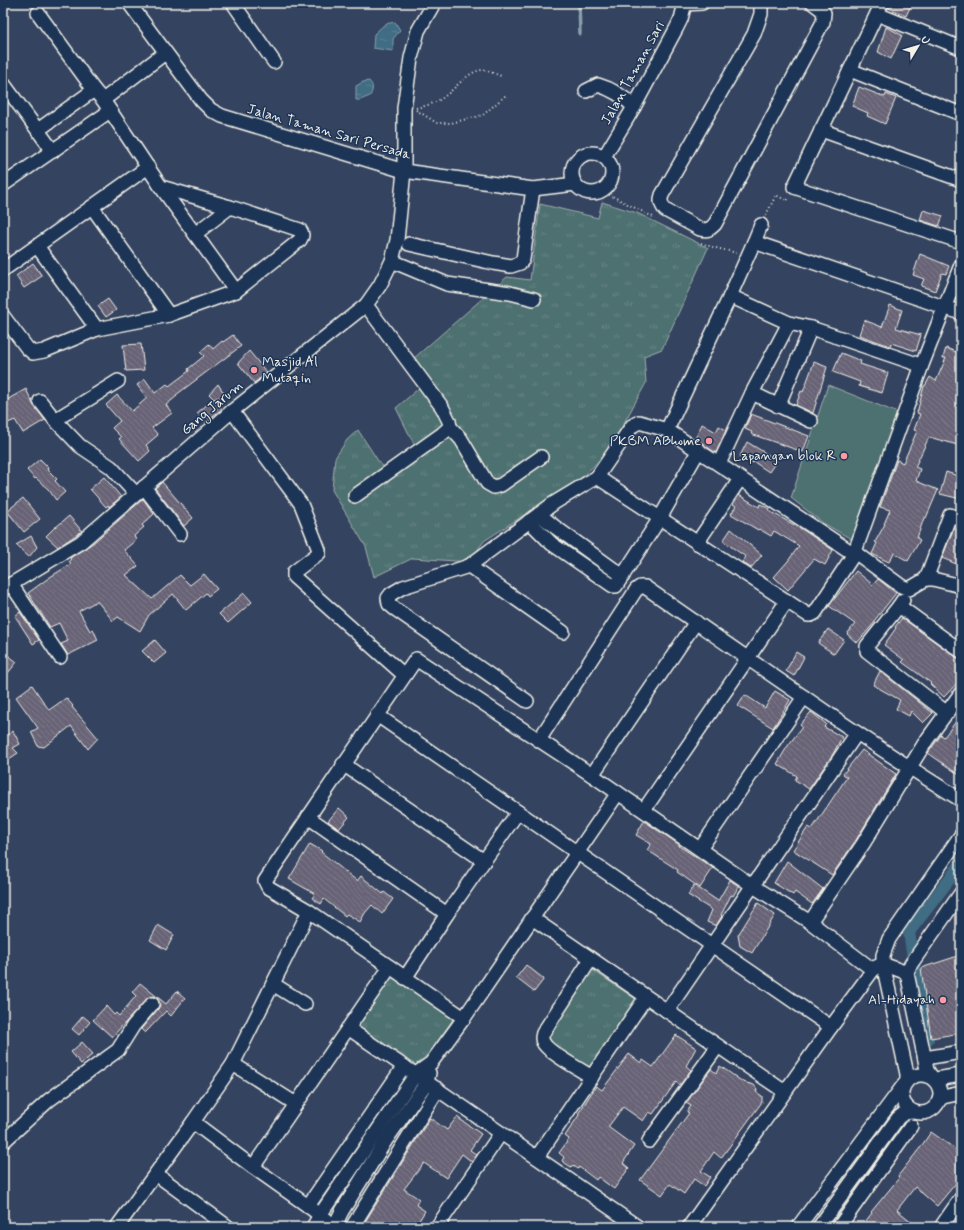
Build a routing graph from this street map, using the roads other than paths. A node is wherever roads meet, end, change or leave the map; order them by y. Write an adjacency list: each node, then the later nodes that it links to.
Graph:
1 (130, 3): 11 (street, Jalan Taman Sari Persada)
2 (233, 3): 12 (street)
3 (434, 3): 25 (street, Gang Jarum)
4 (685, 3): 5 (street); 18 (street, Jalan Taman Sari)
5 (702, 3)
6 (761, 3): 7 (street)
7 (813, 3)
8 (879, 8): 10 (street); 13 (street)
9 (38, 13): 15 (street)
10 (961, 48)
11 (166, 53): 17 (street); 25 (street, Jalan Taman Sari Persada)
12 (274, 62)
13 (850, 70): 19 (street); 21 (street)
14 (3, 83): 20 (street)
15 (94, 90): 17 (street); 20 (street)
16 (586, 91): 18 (street)
17 (107, 106): 22 (street); 24 (street)
18 (634, 107): 23 (street, Jalan Taman Sari)
19 (961, 114)
20 (38, 130): 22 (street)
21 (821, 130): 26 (street); 36 (street)
22 (53, 151): 28 (street)
23 (604, 157): 27 (street); 27 (street)
24 (148, 167): 29 (street); 31 (street)
25 (404, 171): 30 (street, Jalan Taman Sari Persada); 39 (street, Gang Jarum)
26 (961, 180)
27 (575, 184): 30 (street, Jalan Taman Sari Persada)
28 (3, 185)
29 (162, 187): 32 (street); 34 (street)
30 (533, 189): 37 (street)
31 (92, 207): 38 (street); 48 (street)
32 (230, 207): 34 (street); 42 (street)
33 (762, 225): 35 (street)
34 (194, 234): 42 (street)
35 (754, 242): 43 (street); 46 (street)
36 (961, 242)
37 (409, 244)
38 (37, 246): 41 (street); 52 (street)
39 (392, 261): 44 (street); 45 (street, Gang Jarum)
40 (961, 265): 46 (street)
41 (3, 270)
42 (236, 291): 48 (street)
43 (730, 296): 50 (street); 62 (street)
44 (534, 298)
45 (366, 305): 58 (street, Gang Jarum); 61 (street)
46 (945, 307): 47 (street); 75 (street)
47 (961, 313)
48 (169, 315): 52 (street)
49 (3, 316): 52 (street)
50 (789, 323): 51 (street); 55 (street)
51 (811, 328): 53 (street); 57 (street)
52 (97, 329)
53 (917, 364)
54 (118, 381): 59 (street)
55 (752, 393): 57 (street); 65 (street)
56 (40, 401): 59 (street)
57 (778, 406): 60 (street)
58 (232, 411): 68 (street, Gang Jarum); 88 (street)
59 (56, 420): 68 (street)
60 (811, 421)
61 (450, 427): 64 (street); 69 (street)
62 (667, 430): 63 (street); 66 (street)
63 (699, 450): 65 (street); 71 (street)
64 (541, 457)
65 (719, 464): 67 (street)
66 (597, 477): 70 (street); 71 (street)
67 (740, 479): 74 (street); 75 (street)
68 (140, 490): 73 (street); 79 (street, Gang Jarum)
69 (355, 496)
70 (534, 517): 71 (street); 76 (street)
71 (660, 518): 74 (street)
72 (961, 519): 77 (street)
73 (180, 534)
74 (697, 542): 81 (street)
75 (854, 554): 80 (street); 81 (street)
76 (468, 566): 84 (street); 91 (street)
77 (926, 579): 78 (street); 80 (street)
78 (961, 586)
79 (7, 587): 86 (street)
80 (909, 589): 82 (street)
81 (787, 601): 87 (street)
82 (899, 606): 85 (street); 92 (street)
83 (696, 622): 87 (street); 95 (street); 98 (street)
84 (562, 632)
85 (961, 651)
86 (60, 657)
87 (748, 658): 90 (street); 101 (street)
88 (404, 675): 93 (street); 95 (street)
89 (961, 693): 92 (street)
90 (804, 697): 94 (street); 105 (street)
91 (527, 701)
92 (947, 713): 97 (street)
93 (377, 715): 96 (street); 102 (street)
94 (857, 733): 97 (street); 108 (street)
95 (539, 740): 98 (street)
96 (343, 764): 103 (street); 107 (street)
97 (910, 768): 100 (street); 113 (street)
98 (592, 775): 99 (street)
99 (618, 793): 101 (street); 106 (street)
100 (961, 800)
101 (644, 810): 105 (street)
102 (518, 812): 106 (street); 107 (street)
103 (308, 817): 110 (street); 111 (street)
104 (961, 835): 118 (street)
105 (700, 849): 108 (street)
106 (577, 853): 112 (street); 114 (street)
107 (484, 861): 111 (street)
108 (753, 886): 113 (street); 114 (street)
109 (961, 893): 116 (street)
110 (309, 911): 117 (street); 120 (street)
111 (447, 914): 119 (street)
112 (532, 918): 115 (street); 125 (street)
113 (810, 922): 118 (street)
114 (712, 946): 124 (street); 126 (street)
115 (591, 959): 121 (street); 134 (street)
116 (912, 964): 118 (street); 130 (street)
117 (390, 967): 119 (street); 127 (street)
118 (878, 967): 126 (street); 137 (street)
119 (405, 978): 125 (street)
120 (273, 984): 123 (street); 131 (street)
121 (646, 997): 124 (street); 134 (street)
122 (152, 1004): 150 (street)
123 (305, 1004)
124 (667, 1011): 128 (street)
125 (464, 1018): 135 (street)
126 (831, 1027): 139 (street)
127 (348, 1028): 132 (street); 142 (street)
128 (718, 1046): 139 (street); 149 (street)
129 (961, 1052): 130 (street)
130 (925, 1058): 136 (street)
131 (233, 1064): 142 (street); 144 (street)
132 (404, 1066): 135 (street); 145 (street)
133 (961, 1075): 136 (street)
134 (592, 1077): 152 (street)
135 (422, 1078): 138 (street); 148 (street)
136 (933, 1079): 137 (street); 141 (street)
137 (905, 1083): 143 (street); 166 (street)
138 (438, 1090): 147 (street); 151 (street)
139 (785, 1092): 165 (street)
140 (961, 1093): 141 (street)
141 (939, 1100): 143 (street)
142 (296, 1104): 153 (street)
143 (914, 1112): 167 (street)
144 (194, 1122): 153 (street); 154 (street)
145 (363, 1124): 148 (street); 156 (street)
146 (912, 1126): 168 (street)
147 (501, 1133): 152 (street); 163 (street)
148 (381, 1136): 151 (street); 157 (street); 161 (street)
149 (649, 1141)
150 (3, 1142)
151 (400, 1150): 162 (street)
152 (537, 1157): 164 (street)
153 (253, 1167): 156 (street)
154 (156, 1174): 158 (street); 159 (street)
155 (961, 1198): 169 (street)
156 (308, 1206): 157 (street)
157 (320, 1215): 160 (street); 161 (street)
158 (118, 1227)
159 (228, 1227)
160 (313, 1227)
161 (336, 1227)
162 (352, 1227)
163 (437, 1227)
164 (638, 1227)
165 (690, 1227)
166 (798, 1227)
167 (819, 1227)
168 (839, 1227)
169 (942, 1227)

